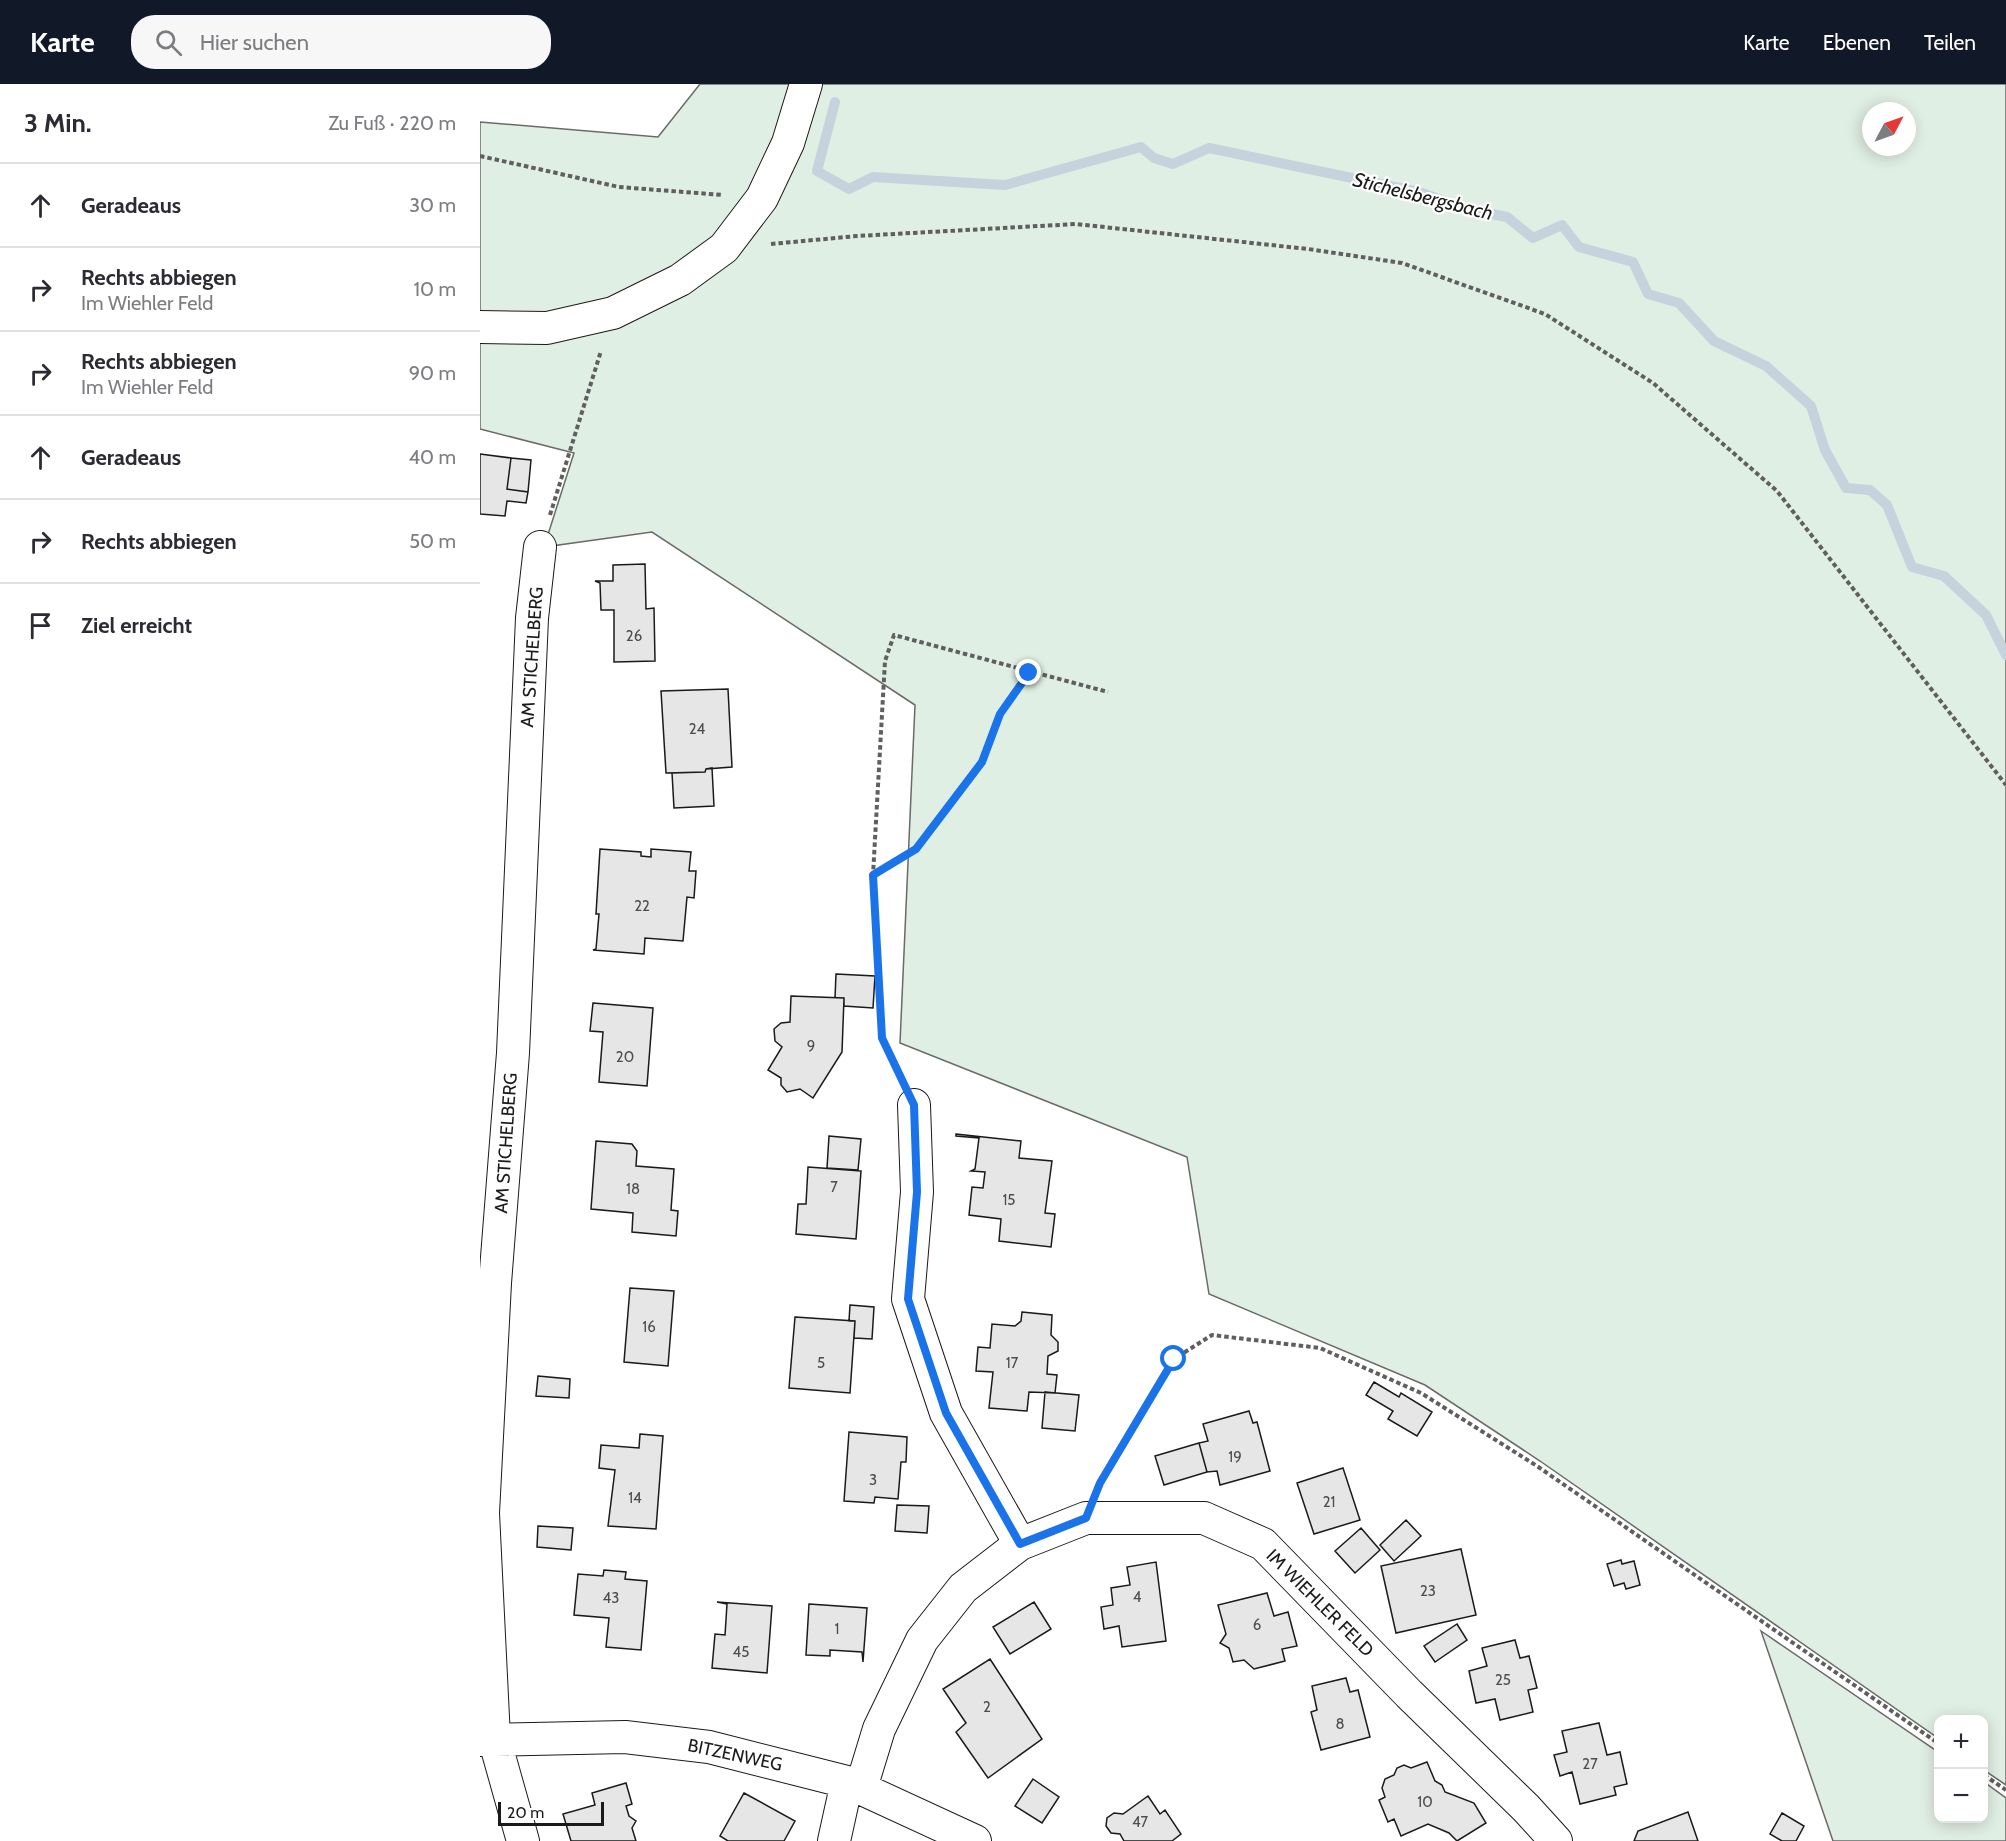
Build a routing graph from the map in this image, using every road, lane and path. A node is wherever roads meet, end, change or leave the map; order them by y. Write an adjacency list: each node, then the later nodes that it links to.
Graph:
1 (806, 84): 3 (street)
2 (480, 156): 3 (path)
3 (762, 198): 4 (street)
4 (724, 248): 5 (street); 10 (path)
5 (613, 313): 6 (street); 7 (path)
6 (480, 327)
7 (540, 547): 15 (street, AM STICHELBERG)
8 (1029, 673): 9 (path); 11 (path); 11 (path)
9 (1108, 692)
10 (2006, 785)
11 (873, 875): 12 (path)
12 (914, 1105): 14 (street)
13 (1086, 1518): 14 (street, IM WIEHLER FELD); 16 (path); 23 (street, IM WIEHLER FELD)
14 (1020, 1544): 18 (street, IM WIEHLER FELD)
15 (487, 1739): 18 (street, BITZENWEG); 20 (street, AM STICHELBERG)
16 (1934, 1740)
17 (1988, 1777): 19 (path)
18 (854, 1785): 21 (street, IM WIEHLER FELD); 22 (street, BITZENWEG)
19 (2006, 1790)
20 (523, 1841)
21 (834, 1841)
22 (975, 1841)
23 (1556, 1841)

